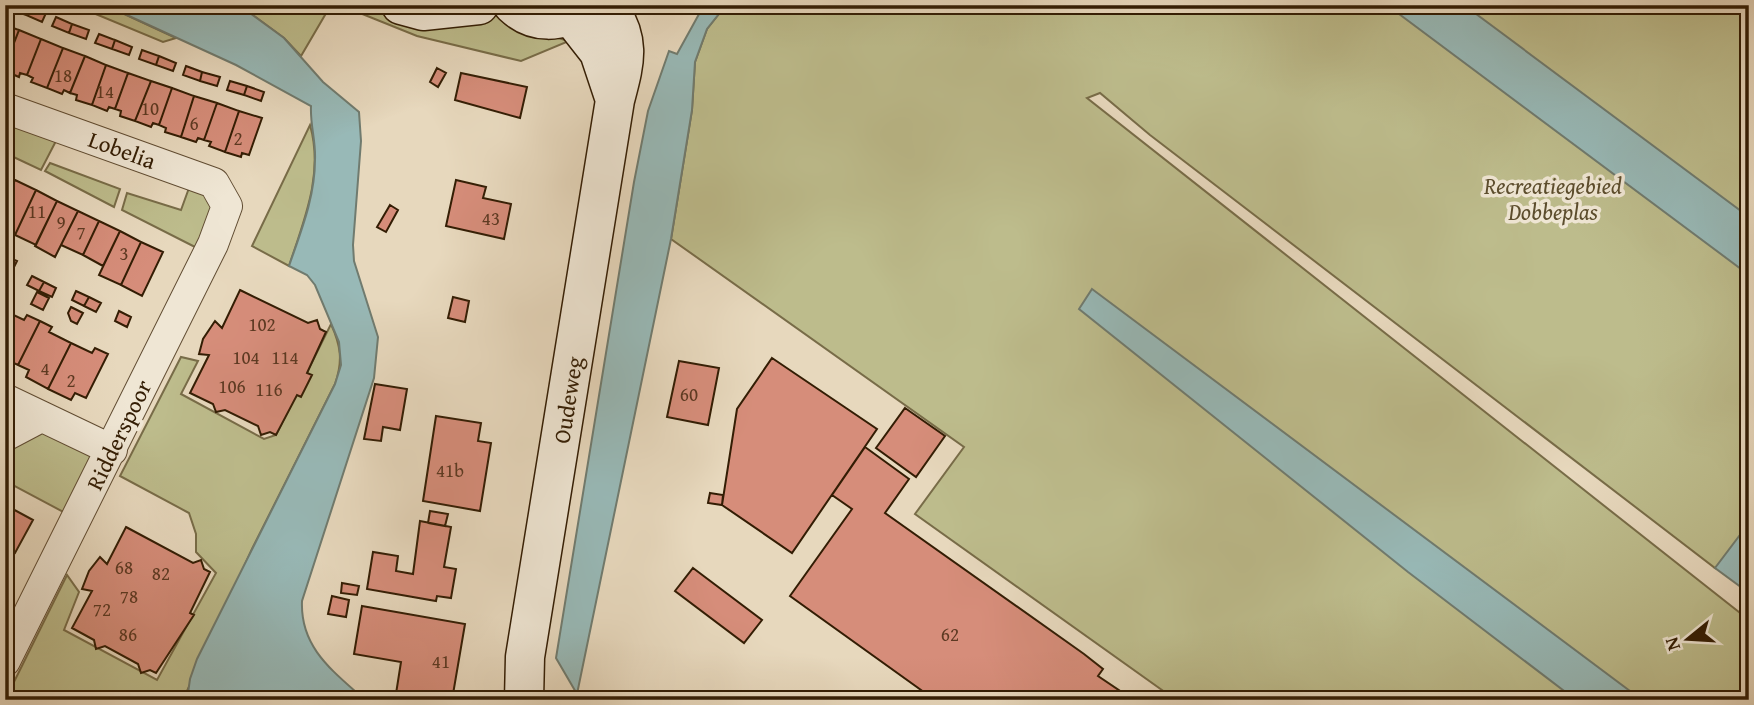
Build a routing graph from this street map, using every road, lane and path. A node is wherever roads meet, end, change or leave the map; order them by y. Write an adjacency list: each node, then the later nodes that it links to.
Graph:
1 (401, 5): 2 (main road)
2 (479, 5)
3 (513, 5): 5 (main road)
4 (607, 5): 6 (main road, Oudeweg)
5 (576, 10): 6 (main road, Oudeweg)
6 (615, 100): 14 (main road, Oudeweg)
7 (5, 108): 8 (street, Lobelia)
8 (227, 206): 12 (street, Ridderspoor)
9 (5, 399): 10 (street)
10 (41, 417): 11 (street); 12 (street)
11 (5, 436)
12 (112, 450): 13 (street, Ridderspoor)
13 (5, 661)
14 (524, 700)

